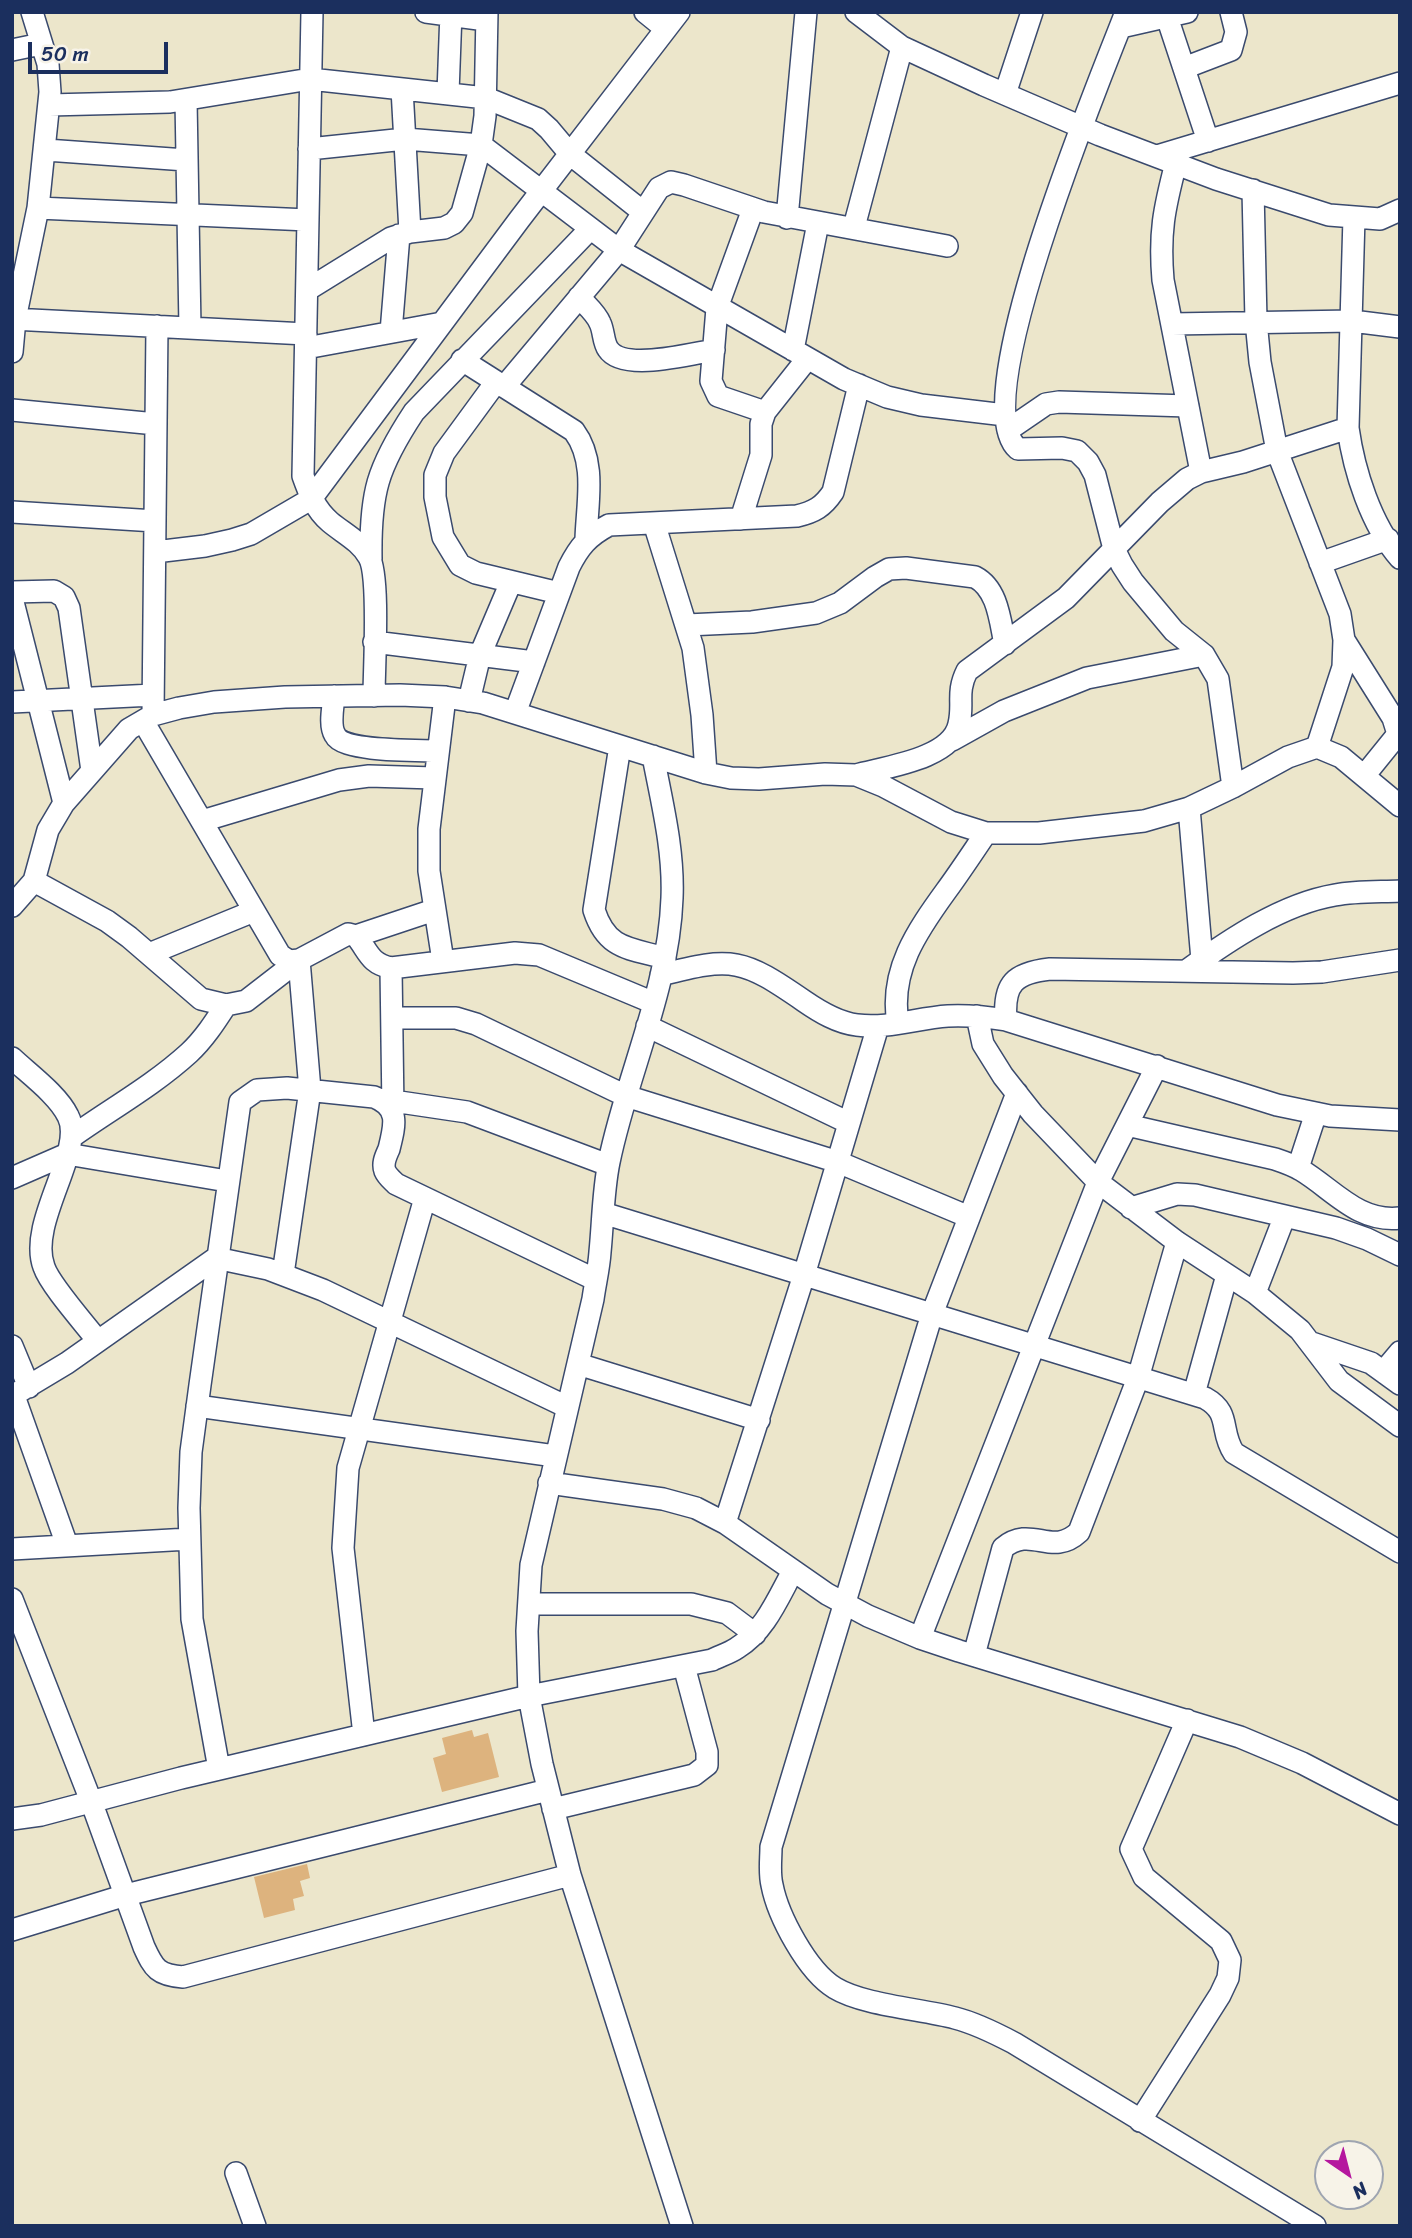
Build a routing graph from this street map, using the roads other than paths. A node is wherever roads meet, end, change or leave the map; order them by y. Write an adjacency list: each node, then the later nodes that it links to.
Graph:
1 (32, 12): 15 (street)
2 (312, 12): 19 (street)
3 (426, 12): 9 (street)
4 (645, 12): 14 (street)
5 (806, 12): 44 (street)
6 (856, 12): 13 (street)
7 (1032, 12): 23 (street)
8 (1231, 12): 18 (street)
9 (451, 14): 11 (street); 22 (street)
10 (1177, 14): 12 (street); 18 (street)
11 (486, 16): 24 (street)
12 (1124, 19): 27 (street)
13 (878, 20): 16 (street)
14 (673, 21): 33 (street)
15 (41, 44): 17 (street); 26 (street)
16 (902, 47): 23 (street); 47 (street)
17 (12, 50)
18 (1184, 68): 29 (street)
19 (310, 79): 21 (street); 25 (street); 31 (street)
20 (1400, 83): 29 (street)
21 (402, 89): 22 (street); 28 (street)
22 (448, 93): 24 (street)
23 (1005, 94): 27 (street)
24 (486, 97): 30 (street); 33 (street)
25 (186, 100): 26 (street); 34 (street)
26 (49, 105): 32 (street)
27 (1082, 127): 35 (street); 74 (street)
28 (405, 139): 30 (street); 31 (street); 49 (street)
29 (1208, 141): 35 (street)
30 (481, 145): 37 (street); 49 (street)
31 (309, 149): 45 (street)
32 (46, 150): 34 (street); 38 (street)
33 (570, 154): 37 (street); 41 (street)
34 (186, 160): 42 (street)
35 (1166, 160): 36 (street); 59 (street)
36 (1253, 190): 43 (street); 56 (street)
37 (541, 191): 48 (street); 58 (street)
38 (38, 208): 42 (street); 55 (street)
39 (753, 209): 41 (street); 44 (street); 54 (street)
40 (1400, 210): 43 (street)
41 (643, 212): 51 (street)
42 (187, 214): 45 (street); 62 (street)
43 (1354, 217): 57 (street)
44 (787, 218): 46 (street)
45 (308, 220): 52 (street)
46 (818, 223): 47 (street); 67 (street)
47 (854, 227): 50 (street)
48 (590, 229): 51 (street); 68 (street)
49 (404, 234): 52 (street); 63 (street)
50 (947, 246)
51 (619, 250): 53 (street); 54 (street)
52 (307, 290): 64 (street)
53 (579, 298): 65 (street); 69 (street)
54 (717, 308): 65 (street); 67 (street)
55 (14, 319): 60 (street); 66 (street)
56 (1256, 321): 57 (street); 59 (street); 77 (street)
57 (1352, 321): 61 (street); 76 (street)
58 (442, 323): 63 (street); 79 (street)
59 (1172, 324): 71 (street)
60 (157, 326): 62 (street); 75 (street)
61 (1400, 327)
62 (190, 328): 64 (street)
63 (391, 332): 64 (street)
64 (306, 341): 79 (street)
65 (714, 351): 73 (street)
66 (12, 352)
67 (800, 355): 70 (street); 73 (street)
68 (462, 360): 69 (street); 89 (street)
69 (500, 384): 85 (street); 91 (street)
70 (859, 385): 74 (street); 81 (street)
71 (1188, 406): 74 (street); 78 (street)
72 (12, 410): 75 (street)
73 (765, 412): 81 (street)
74 (1007, 423): 86 (street)
75 (156, 424): 82 (street)
76 (1348, 428): 77 (street); 84 (street)
77 (1277, 451): 78 (street); 90 (street)
78 (1201, 472): 86 (street)
79 (311, 499): 87 (street); 89 (street)
80 (12, 512): 82 (street)
81 (741, 519): 83 (street)
82 (155, 521): 87 (street)
83 (654, 523): 85 (street); 95 (street)
84 (1388, 539): 88 (street); 90 (street)
85 (586, 540): 93 (street)
86 (1114, 549): 96 (street); 99 (street)
87 (155, 552): 111 (street)
88 (1400, 558)
89 (371, 559): 98 (street)
90 (1320, 564): 97 (street)
91 (511, 582): 93 (street); 100 (street)
92 (12, 592): 107 (street)
93 (559, 593): 103 (street)
94 (12, 598): 108 (street)
95 (687, 625): 99 (street); 119 (street)
96 (1174, 631): 101 (street); 102 (street)
97 (1344, 640): 115 (street); 121 (street)
98 (374, 642): 100 (street); 105 (street)
99 (1005, 644): 113 (street)
100 (480, 655): 103 (street); 109 (street)
101 (1204, 655): 102 (street); 123 (street)
102 (1175, 661): 113 (street)
103 (534, 662): 112 (street)
104 (334, 696): 105 (street); 111 (street); 116 (street)
105 (374, 696): 106 (street)
106 (445, 697): 109 (street); 116 (street)
107 (82, 698): 108 (street); 111 (street); 118 (street)
108 (37, 701): 110 (street); 124 (street)
109 (468, 701): 112 (street)
110 (12, 702)
111 (150, 710): 118 (street); 127 (street)
112 (515, 713): 114 (street)
113 (952, 740): 120 (street)
114 (620, 746): 117 (street); 140 (street)
115 (1317, 747): 121 (street); 123 (street)
116 (438, 751): 122 (street)
117 (653, 756): 119 (street); 140 (street)
118 (92, 771): 124 (street)
119 (706, 773): 120 (street)
120 (856, 775): 128 (street)
121 (1364, 776): 125 (street)
122 (434, 778): 127 (street); 133 (street)
123 (1233, 788): 126 (street)
124 (64, 803): 129 (street)
125 (1400, 806)
126 (1189, 808): 128 (street); 139 (street)
127 (202, 821): 132 (street)
128 (986, 833): 147 (street)
129 (34, 881): 131 (street); 135 (street)
130 (1400, 891): 139 (street)
131 (12, 906)
132 (254, 911): 135 (street); 136 (street)
133 (434, 911): 134 (street); 138 (street)
134 (356, 936): 136 (street); 141 (street)
135 (149, 954): 143 (street)
136 (299, 960): 143 (street); 151 (street)
137 (1400, 960): 139 (street)
138 (443, 961): 141 (street); 142 (street)
139 (1194, 965): 146 (street)
140 (663, 966): 142 (street); 147 (street)
141 (391, 968): 145 (street)
142 (654, 1003): 148 (street)
143 (226, 1005): 159 (street)
144 (977, 1016): 146 (street); 147 (street); 152 (street)
145 (392, 1018): 153 (street); 154 (street)
146 (1006, 1020): 150 (street)
147 (888, 1024): 157 (street)
148 (647, 1026): 153 (street); 157 (street)
149 (12, 1058): 159 (street)
150 (1157, 1066): 155 (street); 158 (street)
151 (310, 1090): 154 (street); 164 (street); 175 (street)
152 (1017, 1093): 165 (street); 169 (street)
153 (626, 1096): 160 (street); 161 (street)
154 (393, 1106): 161 (street); 166 (street)
155 (1316, 1113): 156 (street); 162 (street)
156 (1400, 1120)
157 (849, 1123): 160 (street)
158 (1127, 1125): 162 (street); 165 (street)
159 (70, 1145): 163 (street); 164 (street); 182 (street)
160 (838, 1162): 169 (street); 176 (street)
161 (608, 1165): 168 (street)
162 (1298, 1168): 171 (street)
163 (12, 1178)
164 (228, 1181): 174 (street)
165 (1098, 1182): 167 (street); 184 (street)
166 (425, 1198): 178 (street); 181 (street)
167 (1131, 1208): 170 (street); 172 (street)
168 (603, 1213): 176 (street); 178 (street)
169 (969, 1217): 180 (street)
170 (1284, 1217): 173 (street); 179 (street)
171 (1400, 1218)
172 (1177, 1242): 177 (street); 189 (street)
173 (1400, 1255)
174 (216, 1258): 175 (street); 182 (street); 192 (street)
175 (283, 1274): 181 (street)
176 (804, 1275): 180 (street); 194 (street)
177 (1227, 1275): 179 (street); 191 (street)
178 (596, 1280): 187 (street)
179 (1255, 1293): 183 (street)
180 (932, 1314): 184 (street); 207 (street)
181 (389, 1321): 193 (street); 196 (street)
182 (98, 1341): 190 (street)
183 (1312, 1343): 188 (street); 195 (street)
184 (1034, 1345): 189 (street); 209 (street)
185 (12, 1346): 190 (street)
186 (1400, 1352): 188 (street)
187 (578, 1364): 193 (street); 194 (street)
188 (1392, 1377)
189 (1138, 1378): 191 (street); 210 (street)
190 (18, 1393): 201 (street)
191 (1194, 1394): 203 (street)
192 (197, 1406): 196 (street); 200 (street)
193 (567, 1407): 197 (street)
194 (759, 1420): 199 (street)
195 (1400, 1426)
196 (358, 1429): 197 (street); 214 (street)
197 (555, 1456): 198 (street)
198 (549, 1483): 199 (street); 206 (street)
199 (725, 1523): 204 (street)
200 (189, 1539): 201 (street); 215 (street)
201 (66, 1545): 202 (street)
202 (12, 1549)
203 (1400, 1552)
204 (793, 1571): 207 (street); 208 (street)
205 (12, 1599): 217 (street)
206 (529, 1604): 208 (street); 212 (street)
207 (845, 1604): 209 (street); 223 (street)
208 (755, 1634): 211 (street)
209 (920, 1638): 210 (street)
210 (974, 1655): 213 (street)
211 (684, 1666): 212 (street); 216 (street)
212 (529, 1696): 214 (street); 216 (street)
213 (1187, 1720): 218 (street); 223 (street)
214 (364, 1735): 215 (street)
215 (219, 1769): 217 (street)
216 (551, 1799): 220 (street); 221 (street)
217 (91, 1801): 219 (street); 221 (street)
218 (1400, 1814)
219 (13, 1818)
220 (570, 1875): 221 (street); 226 (street)
221 (126, 1895): 222 (street)
222 (12, 1930)
223 (1140, 2121): 227 (street)
224 (236, 2173): 225 (street)
225 (255, 2226)
226 (682, 2226)
227 (1315, 2226)

